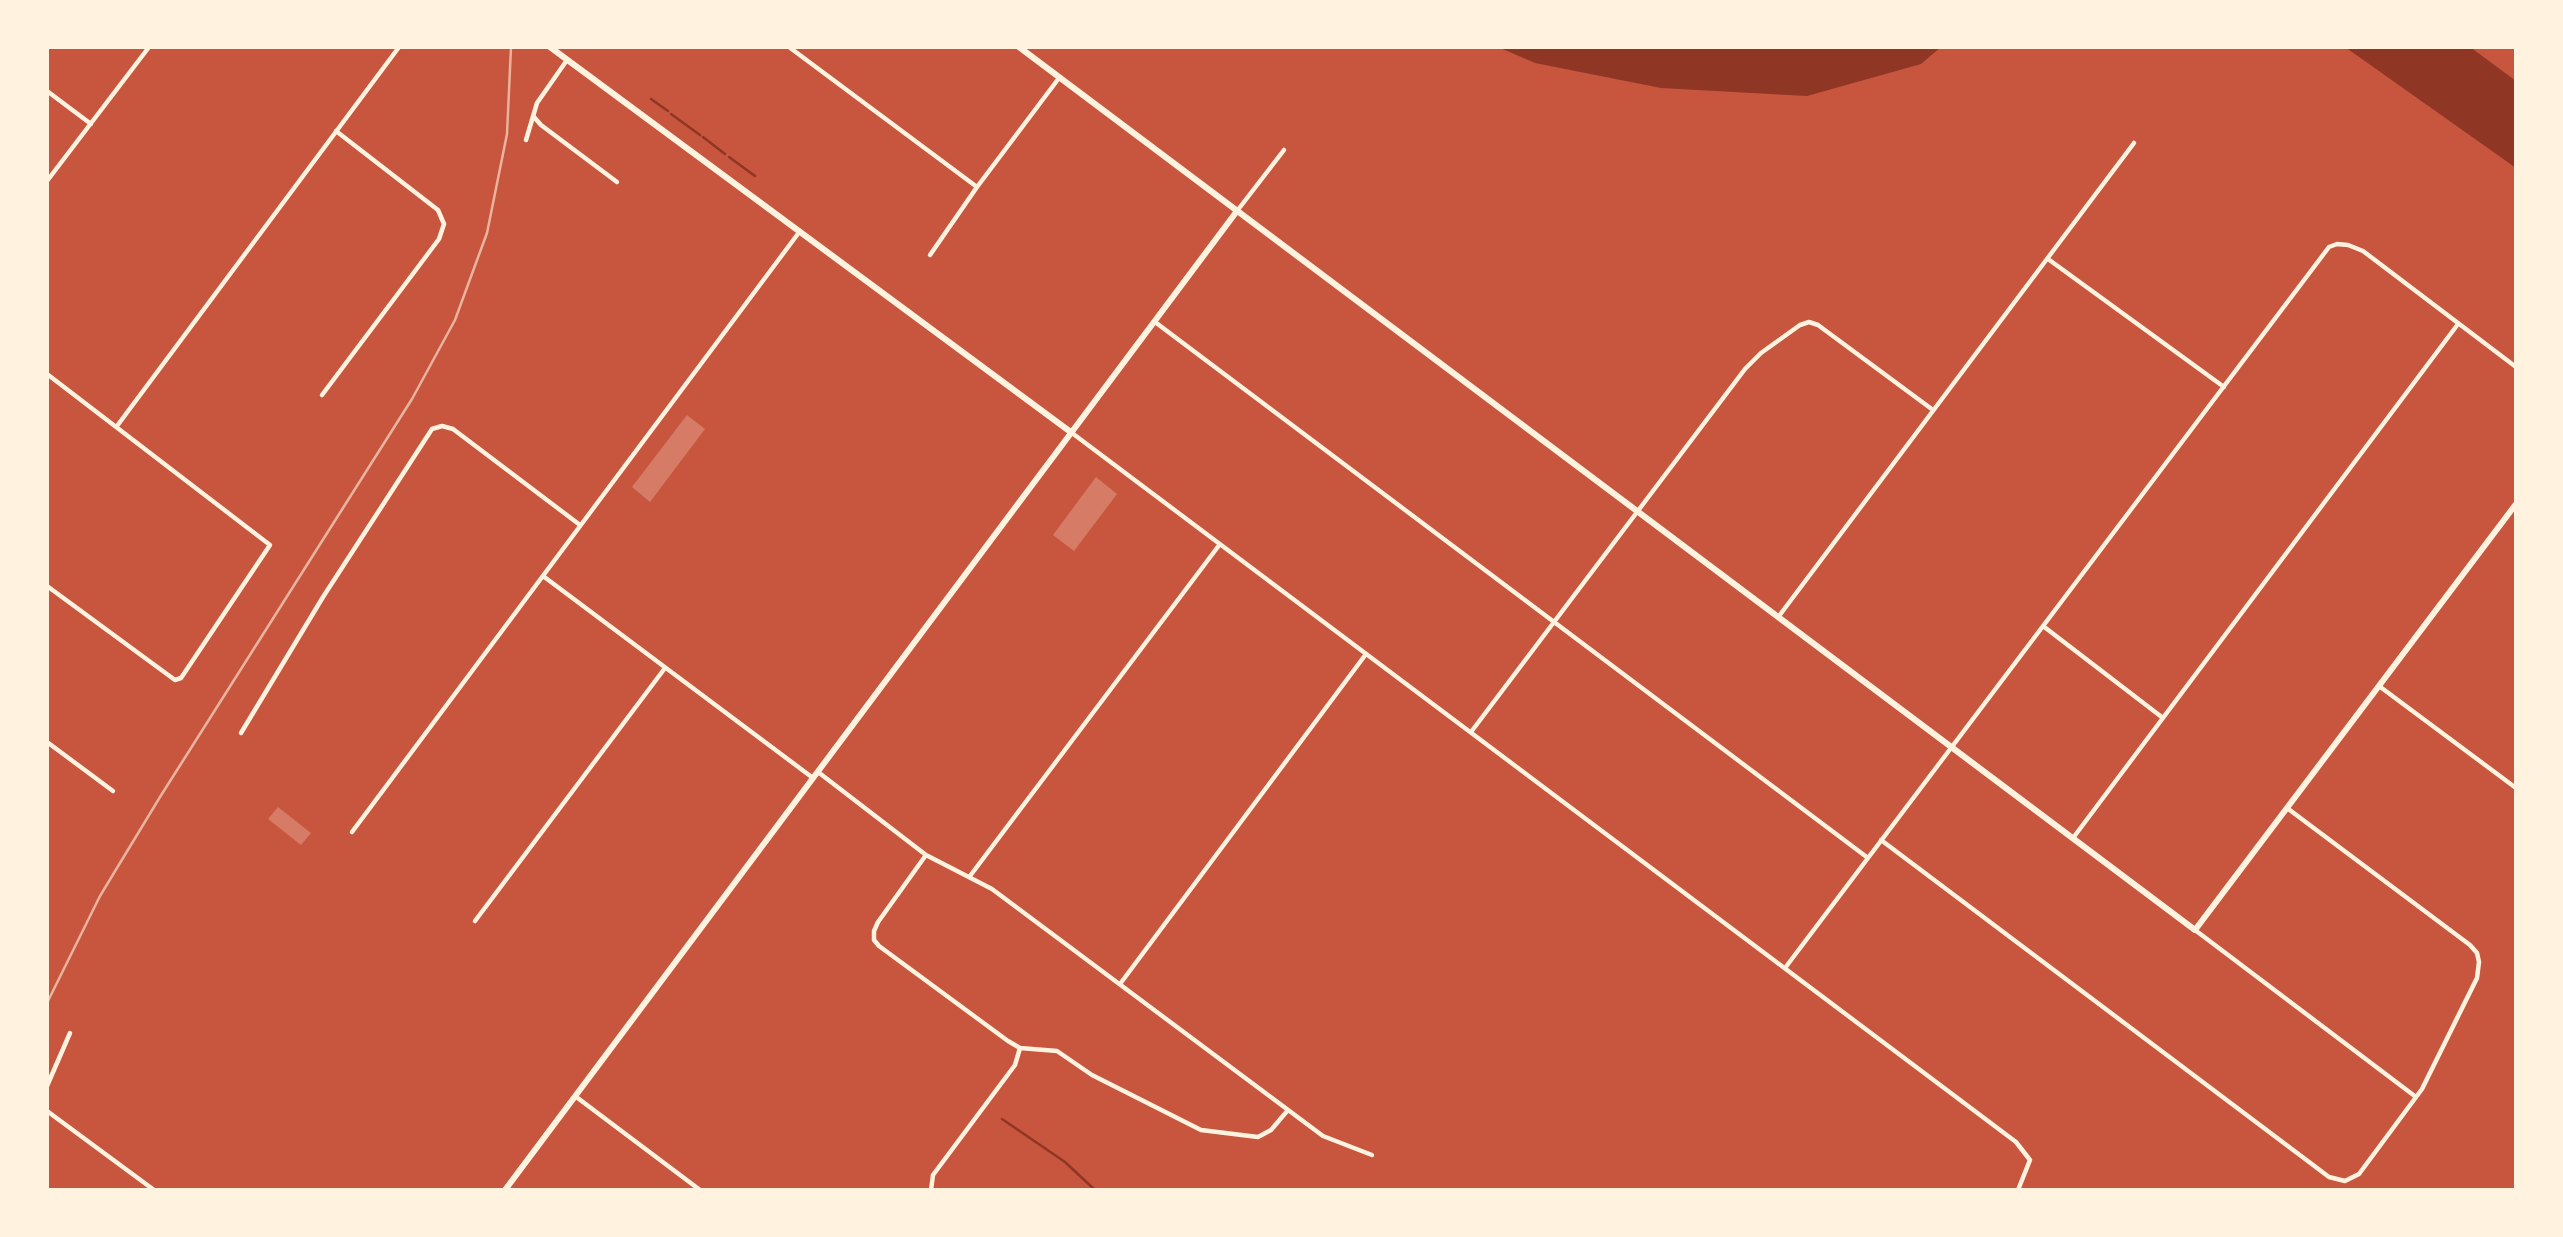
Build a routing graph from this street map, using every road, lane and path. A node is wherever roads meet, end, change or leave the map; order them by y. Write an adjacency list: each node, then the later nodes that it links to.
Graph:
1 (149, 47): 10 (street)
2 (399, 47): 11 (street)
3 (550, 47): 6 (street)
4 (789, 47): 17 (street)
5 (1019, 47): 7 (street)
6 (567, 60): 9 (street); 19 (street)
7 (1059, 78): 17 (street); 18 (street)
8 (47, 91): 10 (street)
9 (534, 117): 12 (street); 16 (street)
10 (91, 124): 15 (street)
11 (336, 131): 27 (street); 29 (street)
12 (526, 140)
13 (2134, 142): 21 (street)
14 (1284, 150): 18 (street)
15 (47, 181)
16 (617, 182)
17 (976, 187): 20 (street)
18 (1237, 211): 22 (street); 32 (street)
19 (800, 230): 30 (street); 33 (street)
20 (930, 255)
21 (2048, 259): 26 (street); 28 (street)
22 (1155, 322): 30 (street); 38 (street)
23 (2458, 324): 24 (street); 26 (street); 43 (street)
24 (2516, 367)
25 (47, 374): 29 (street)
26 (2224, 387): 39 (street)
27 (322, 395)
28 (1933, 410): 32 (street); 37 (street)
29 (117, 426): 36 (street)
30 (1072, 433): 34 (street); 48 (street)
31 (2516, 503): 42 (street)
32 (1638, 511): 37 (street); 38 (street)
33 (580, 525): 35 (street); 45 (street)
34 (1220, 544): 40 (street); 57 (street)
35 (543, 576): 41 (street); 52 (street)
36 (47, 586)
37 (1779, 616): 47 (street)
38 (1554, 621): 44 (street); 56 (street)
39 (2043, 626): 43 (street); 47 (street)
40 (1366, 654): 44 (street); 61 (street)
41 (665, 668): 48 (street); 58 (street)
42 (2379, 686): 49 (street); 51 (street)
43 (2163, 718): 53 (street)
44 (1471, 732): 60 (street)
45 (241, 733)
46 (47, 742): 50 (street)
47 (1951, 746): 53 (street); 54 (street)
48 (815, 775): 55 (street); 65 (street)
49 (2516, 788)
50 (113, 791)
51 (2287, 808): 59 (street); 66 (street)
52 (352, 832)
53 (2073, 839): 59 (street)
54 (1881, 840): 56 (street); 66 (street)
55 (926, 855): 57 (street); 63 (street)
56 (1868, 858): 60 (street)
57 (970, 876): 61 (street)
58 (475, 921)
59 (2196, 930): 66 (street)
60 (1784, 968): 74 (street)
61 (1120, 984): 67 (street)
62 (70, 1033): 64 (street)
63 (1020, 1048): 67 (street); 73 (street)
64 (47, 1086)
65 (575, 1096): 71 (street); 72 (street)
66 (2416, 1097)
67 (1288, 1110): 69 (street)
68 (47, 1111): 70 (street)
69 (1372, 1155)
70 (154, 1190)
71 (505, 1190)
72 (700, 1190)
73 (931, 1190)
74 (2018, 1190)

